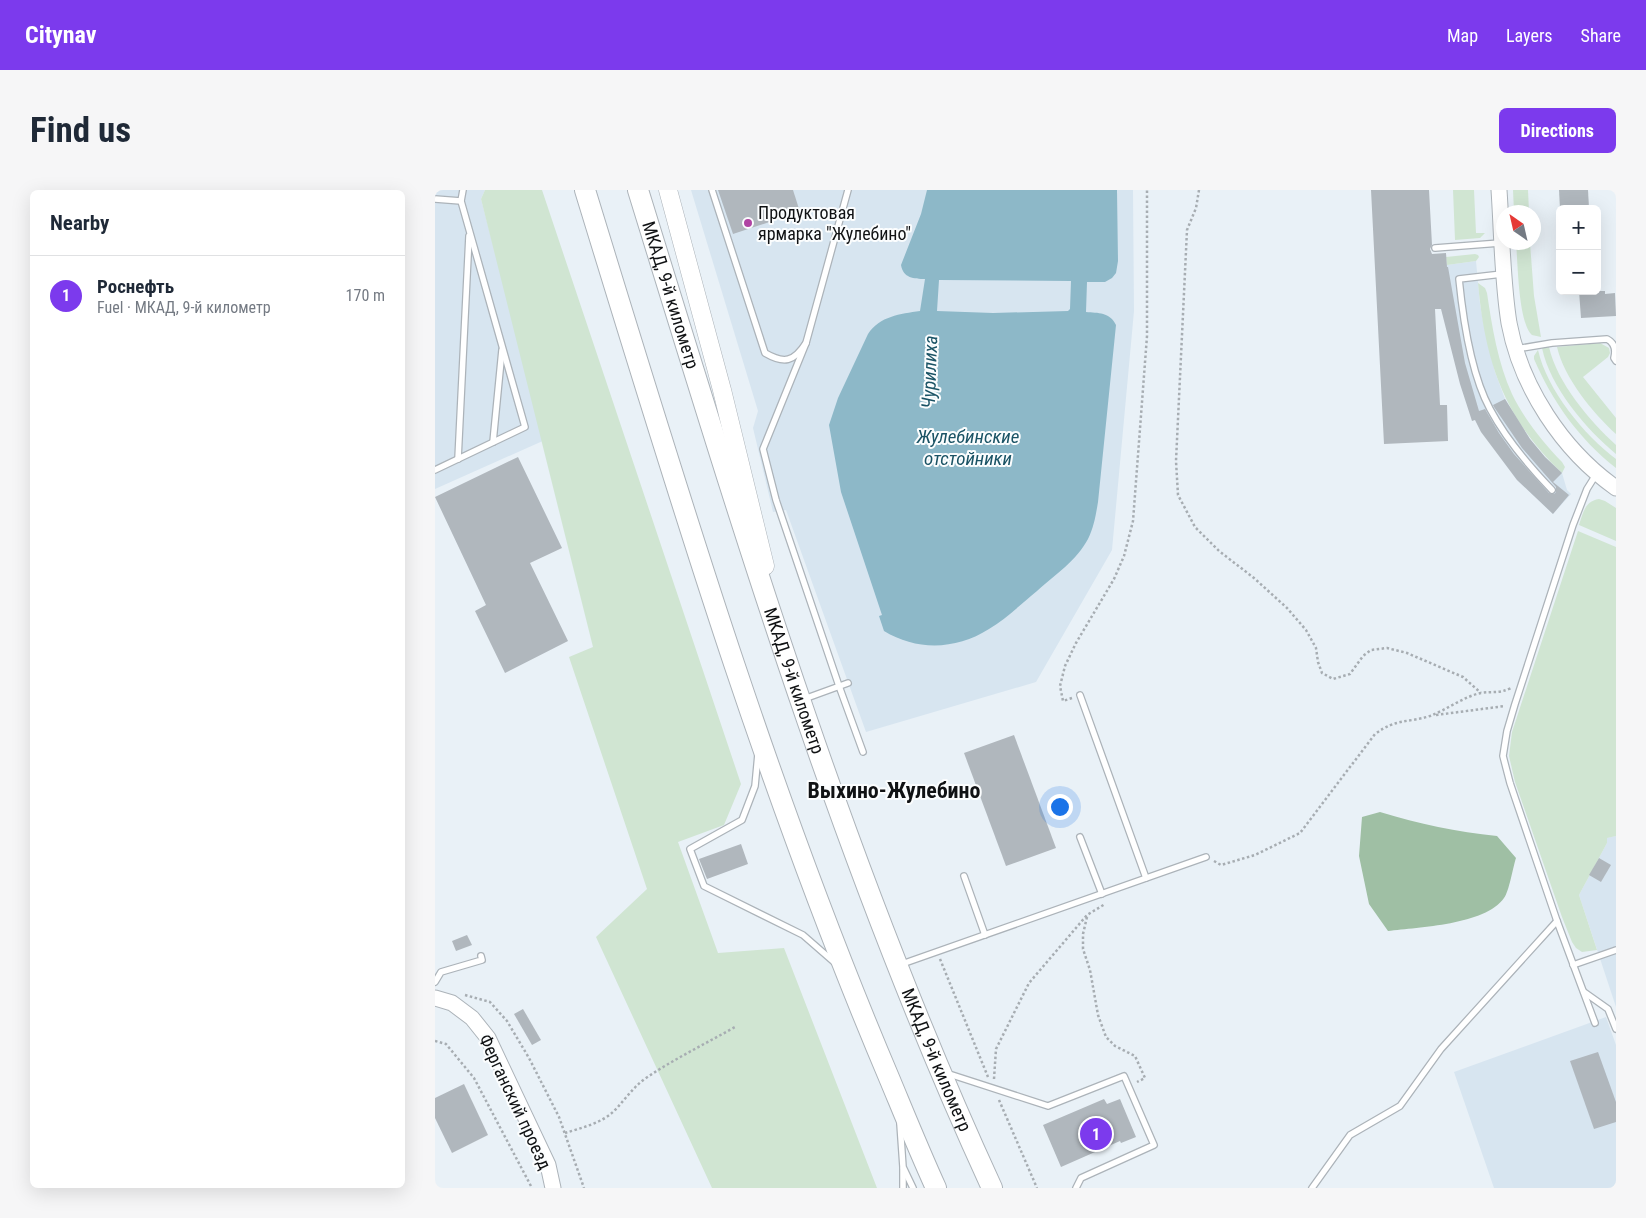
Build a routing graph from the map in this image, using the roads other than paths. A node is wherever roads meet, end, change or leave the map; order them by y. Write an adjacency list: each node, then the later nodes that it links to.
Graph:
1 (463, 190): 9 (lane)
2 (585, 190): 31 (highway)
3 (638, 190): 26 (highway, МКАД, 9-й километр)
4 (668, 190): 26 (main road)
5 (712, 190): 16 (lane)
6 (848, 190): 16 (lane)
7 (1499, 190): 10 (main road)
8 (435, 199): 9 (lane)
9 (461, 201): 11 (lane)
10 (1500, 205)
11 (469, 231): 17 (lane); 21 (lane)
12 (1496, 244): 13 (lane)
13 (1435, 248)
14 (1503, 250): 15 (main road)
15 (1505, 274): 18 (main road); 25 (lane)
16 (806, 343): 28 (lane)
17 (502, 346): 20 (lane); 20 (lane)
18 (1516, 349): 19 (lane); 23 (main road)
19 (1616, 361)
20 (493, 442): 21 (lane)
21 (458, 459): 22 (lane)
22 (435, 470)
23 (1597, 473): 24 (main road); 38 (lane)
24 (1616, 488)
25 (1552, 490)
26 (790, 671): 30 (highway, МКАД, 9-й километр)
27 (848, 683): 28 (lane)
28 (839, 686): 30 (lane); 32 (lane)
29 (1080, 695): 36 (lane)
30 (800, 700): 43 (highway, МКАД, 9-й километр)
31 (759, 739): 44 (highway); 44 (lane)
32 (863, 752)
33 (1080, 837): 37 (lane)
34 (1206, 857): 36 (lane)
35 (964, 876): 39 (lane)
36 (1146, 878): 37 (lane)
37 (1102, 894): 39 (lane)
38 (1557, 921): 42 (lane); 59 (lane)
39 (985, 935): 43 (lane)
40 (1616, 950): 42 (lane)
41 (481, 956): 45 (lane)
42 (1573, 965): 46 (lane)
43 (898, 966): 50 (highway, МКАД, 9-й километр)
44 (845, 971): 51 (highway)
45 (435, 982)
46 (1584, 992): 48 (lane); 49 (lane)
47 (435, 998): 53 (main road, Ферганский проезд)
48 (1595, 1023)
49 (1616, 1029)
50 (942, 1071): 57 (highway, МКАД, 9-й километр); 58 (lane)
51 (898, 1100): 52 (lane); 56 (highway)
52 (903, 1167): 54 (lane); 55 (lane)
53 (553, 1188)
54 (903, 1188)
55 (913, 1188)
56 (936, 1188)
57 (992, 1188)
58 (1076, 1188)
59 (1313, 1188)

